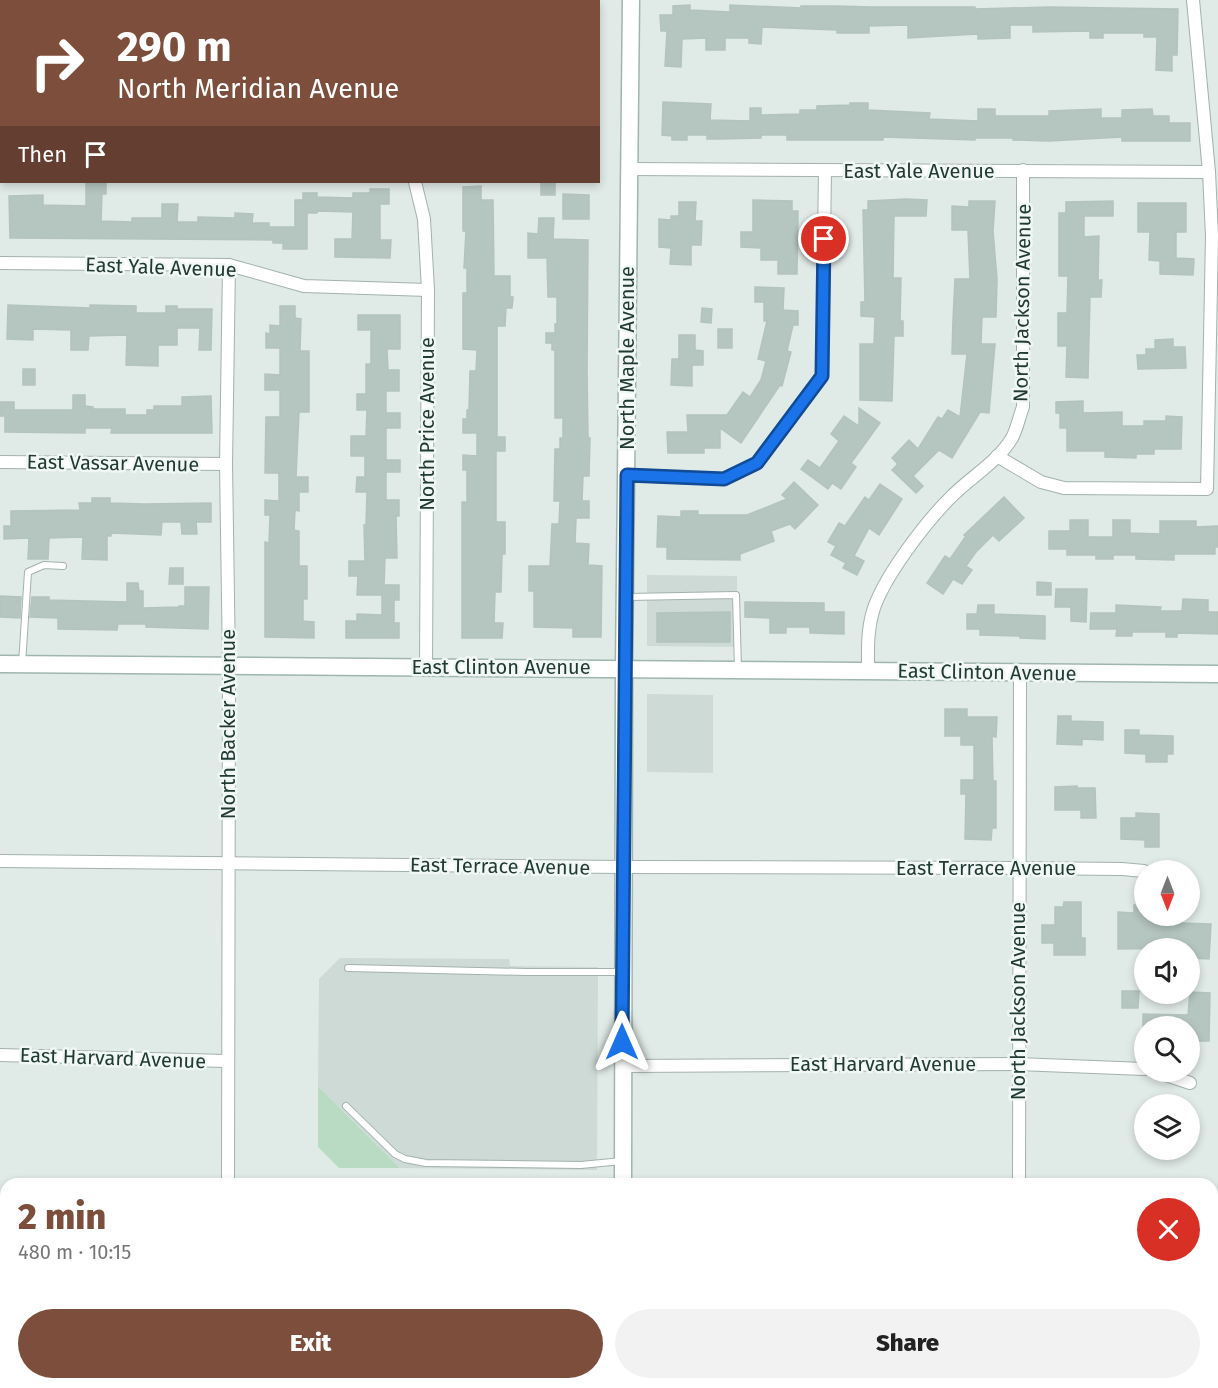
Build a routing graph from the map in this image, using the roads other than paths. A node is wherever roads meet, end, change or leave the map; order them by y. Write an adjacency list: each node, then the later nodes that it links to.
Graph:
1 (631, 0): 3 (main road, North Maple Avenue)
2 (1193, 0): 6 (street)
3 (628, 169): 5 (street, East Yale Avenue); 14 (main road, North Maple Avenue)
4 (1023, 170): 5 (street, East Yale Avenue); 6 (street, East Yale Avenue); 11 (street, North Jackson Avenue)
5 (825, 171): 14 (street)
6 (1209, 172): 11 (street)
7 (415, 183): 10 (street, North Price Avenue)
8 (0, 263): 9 (street, East Yale Avenue)
9 (229, 265): 10 (street, East Yale Avenue); 13 (street, North Backer Avenue)
10 (428, 290): 20 (street, North Price Avenue)
11 (997, 456): 23 (street, North Jackson Avenue)
12 (0, 462): 13 (street, East Vassar Avenue)
13 (226, 464): 19 (street, North Backer Avenue)
14 (627, 475): 16 (main road, North Maple Avenue)
15 (63, 566): 18 (lane)
16 (625, 597): 21 (main road, North Maple Avenue); 22 (lane)
17 (0, 664): 18 (main road, East Clinton Avenue)
18 (22, 664): 19 (main road, East Clinton Avenue)
19 (229, 666): 20 (main road, East Clinton Avenue); 27 (street, North Backer Avenue)
20 (426, 667): 21 (main road, East Clinton Avenue)
21 (624, 668): 22 (main road, East Clinton Avenue); 28 (main road, North Maple Avenue)
22 (738, 669): 23 (main road, East Clinton Avenue)
23 (868, 670): 24 (main road, East Clinton Avenue)
24 (1020, 674): 25 (main road, East Clinton Avenue); 29 (street, North Jackson Avenue)
25 (1218, 674)
26 (0, 861): 27 (street, East Terrace Avenue)
27 (229, 863): 28 (street, East Terrace Avenue); 34 (street, North Backer Avenue)
28 (624, 867): 29 (street, East Terrace Avenue); 32 (main road, North Maple Avenue)
29 (1019, 868): 30 (street, East Terrace Avenue); 35 (street, North Jackson Avenue)
30 (1134, 870)
31 (348, 968): 32 (lane)
32 (623, 972): 36 (main road, North Maple Avenue)
33 (0, 1055): 34 (street, East Harvard Avenue)
34 (226, 1061): 42 (street, North Backer Avenue)
35 (1018, 1064): 36 (street, East Harvard Avenue); 37 (street, East Harvard Avenue); 44 (street, North Jackson Avenue)
36 (622, 1066): 41 (main road, North Maple Avenue)
37 (1134, 1069)
38 (1187, 1082): 39 (street)
39 (1190, 1083)
40 (346, 1106): 41 (lane)
41 (622, 1161): 43 (main road, North Maple Avenue)
42 (228, 1178)
43 (622, 1178)
44 (1019, 1178)

